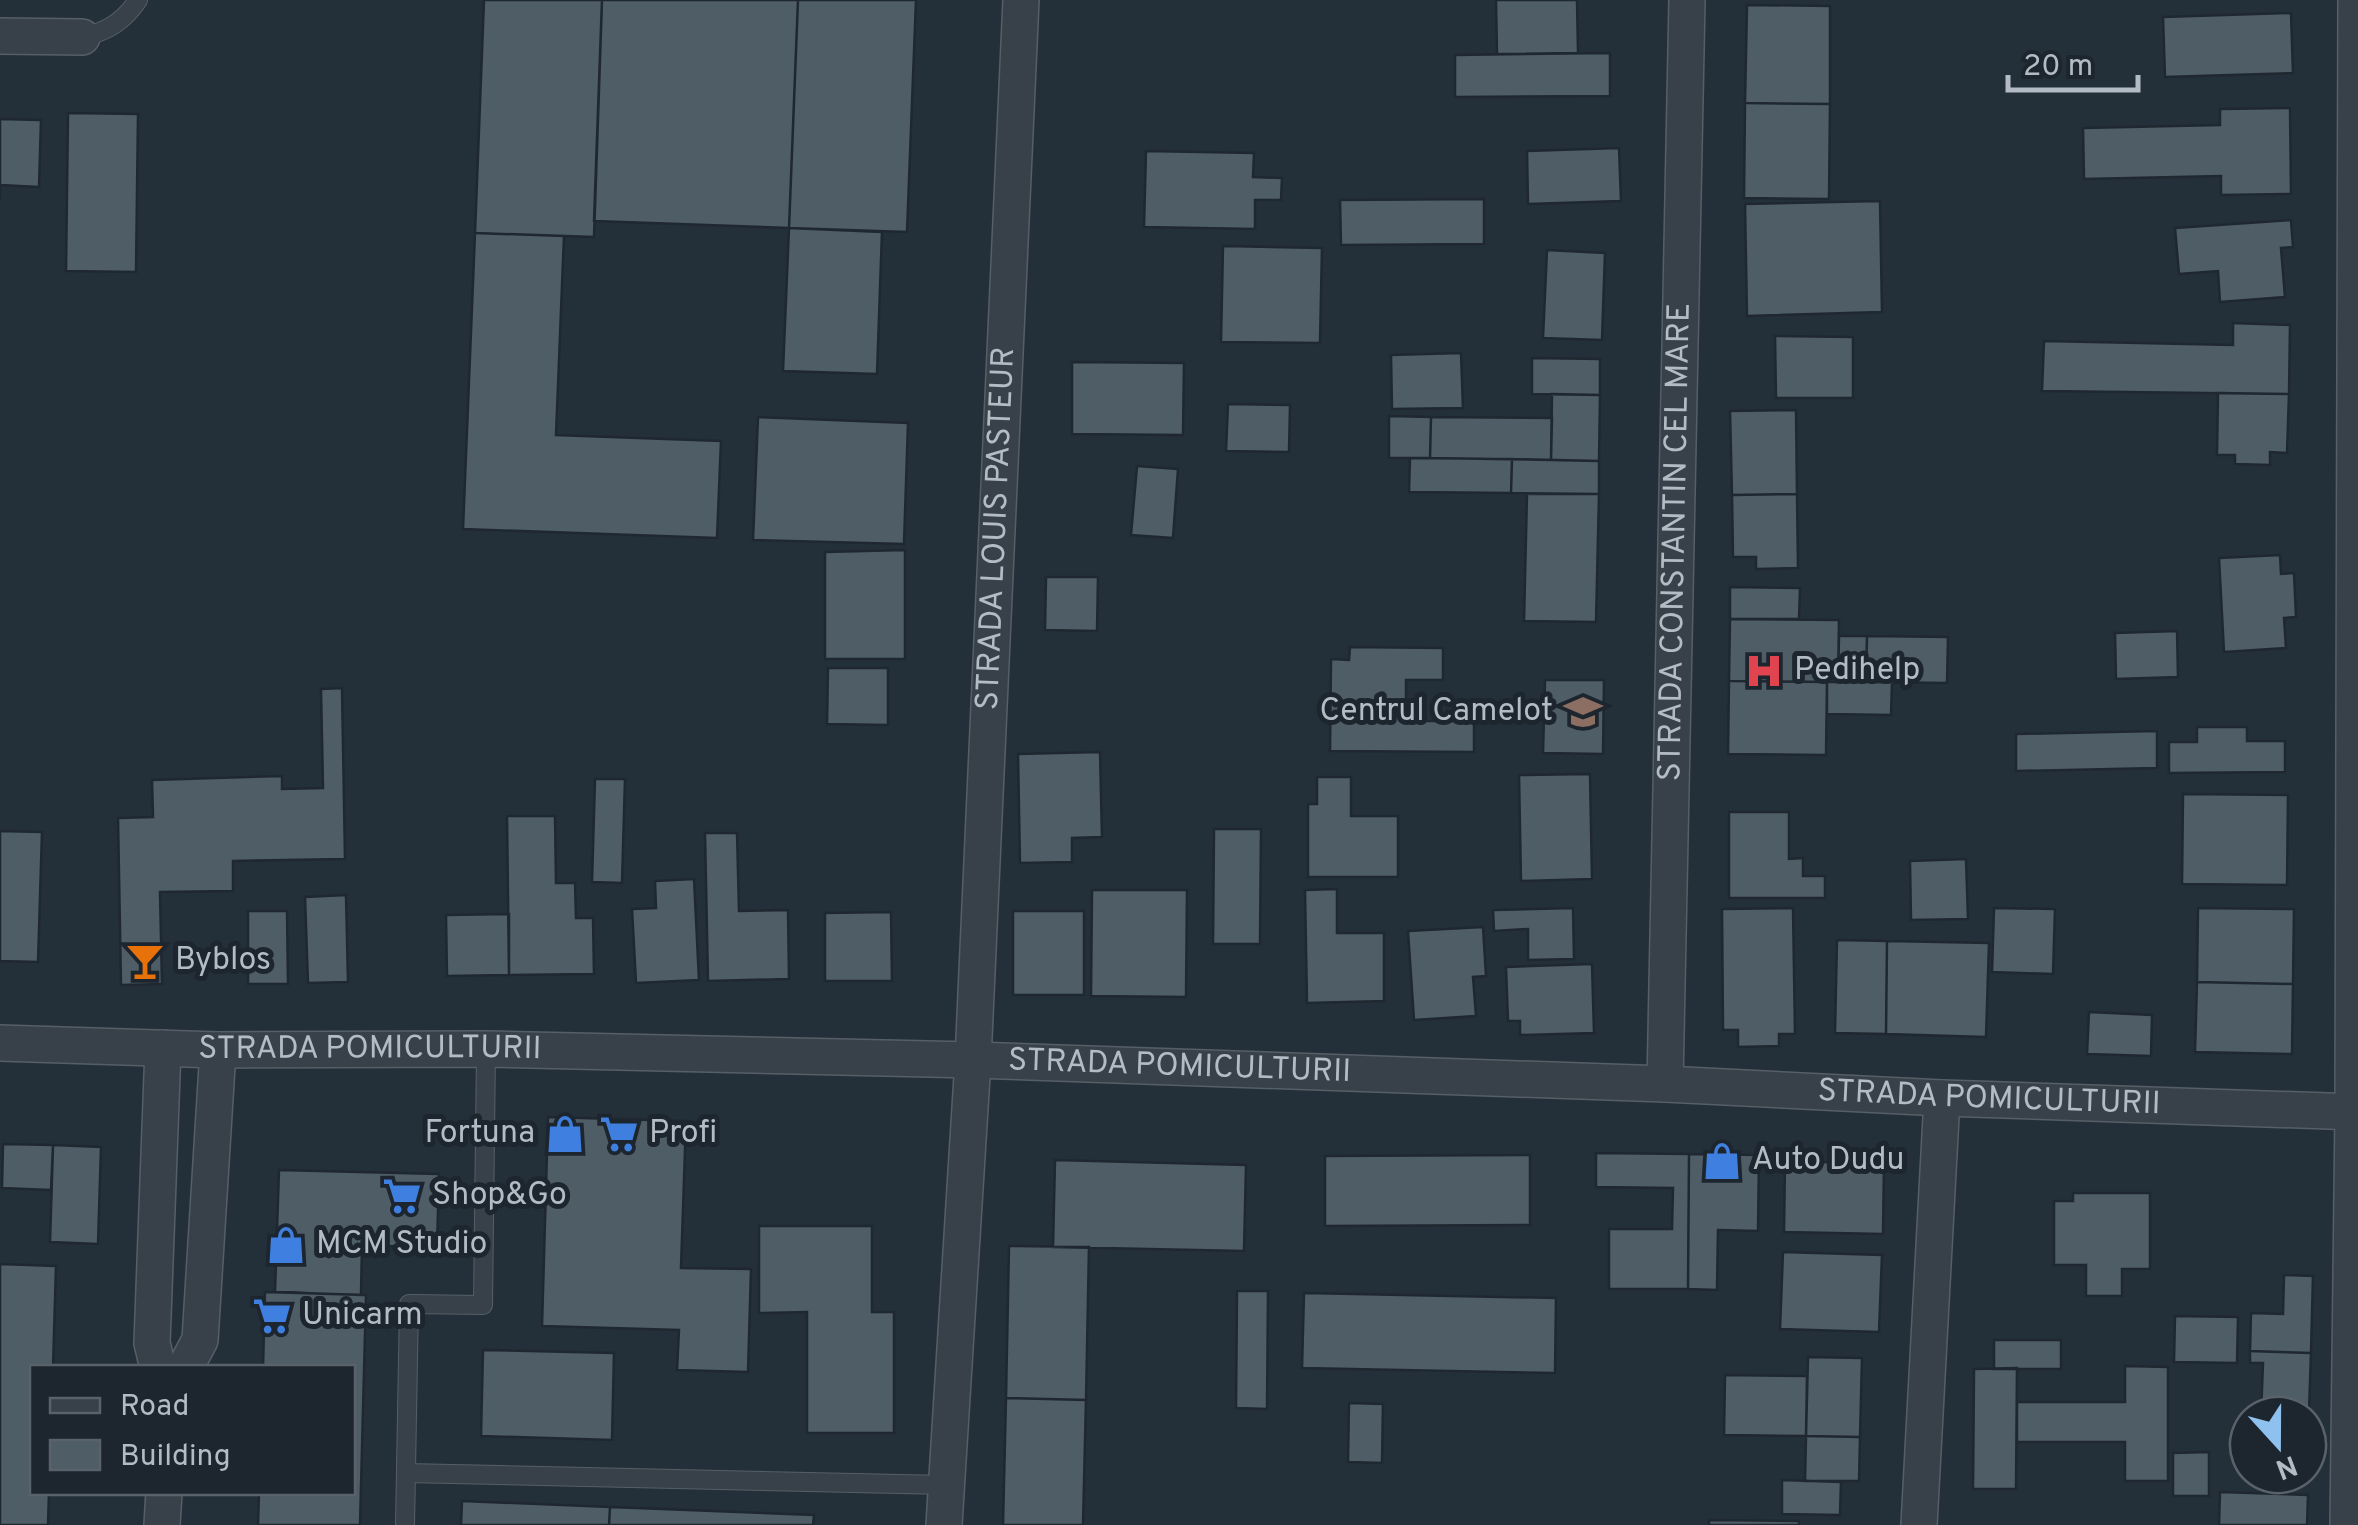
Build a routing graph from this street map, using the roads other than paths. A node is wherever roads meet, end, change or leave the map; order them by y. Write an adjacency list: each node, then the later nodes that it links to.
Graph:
1 (138, 0): 6 (lane)
2 (1021, 0): 11 (street, STRADA LOUIS PASTEUR)
3 (1687, 0): 12 (street, STRADA CONSTANTIN CEL MARE)
4 (2356, 0): 14 (street)
5 (0, 36): 6 (street)
6 (82, 38)
7 (0, 1042): 8 (street, STRADA POMICULTURII)
8 (164, 1048): 10 (street, STRADA POMICULTURII); 15 (street)
9 (486, 1049): 10 (street, STRADA POMICULTURII); 11 (street, STRADA POMICULTURII); 17 (lane)
10 (218, 1050): 16 (street)
11 (974, 1060): 12 (street, STRADA POMICULTURII); 18 (street, STRADA LOUIS PASTEUR)
12 (1664, 1084): 13 (street, STRADA POMICULTURII)
13 (1942, 1098): 14 (street, STRADA POMICULTURII); 23 (street)
14 (2356, 1112): 24 (street)
15 (157, 1365)
16 (187, 1365)
17 (406, 1472): 18 (lane); 21 (lane)
18 (946, 1485): 22 (street, STRADA LOUIS PASTEUR)
19 (164, 1495): 20 (street)
20 (162, 1525)
21 (406, 1525)
22 (944, 1525)
23 (1919, 1525)
24 (2348, 1525)

